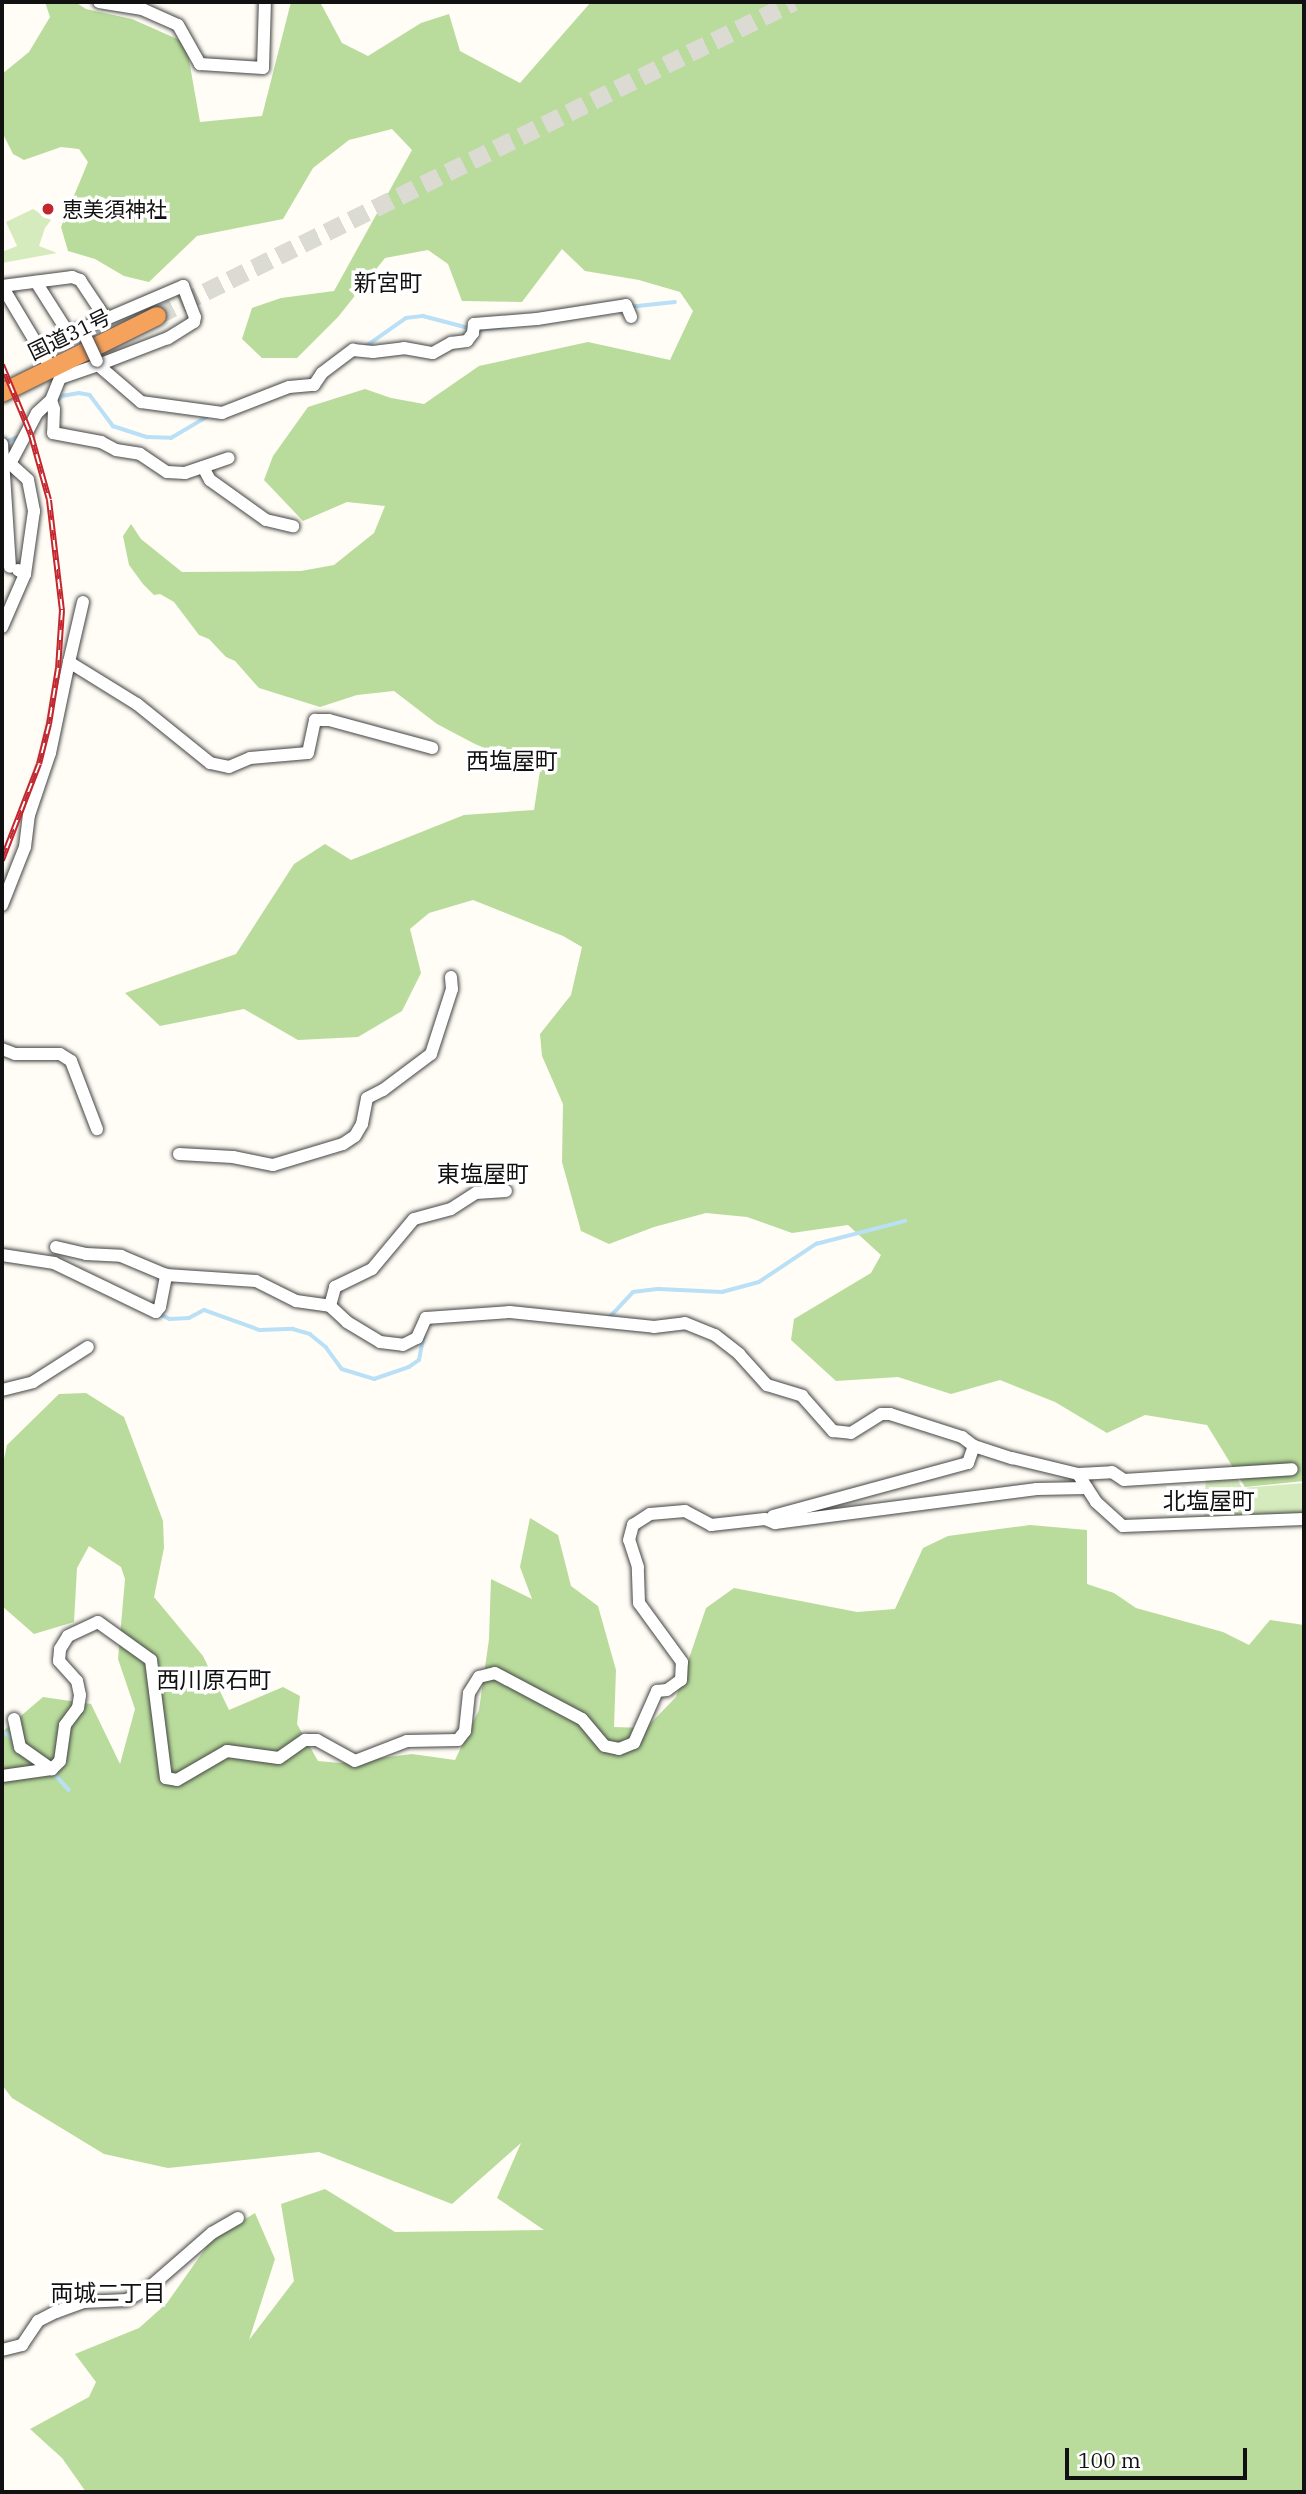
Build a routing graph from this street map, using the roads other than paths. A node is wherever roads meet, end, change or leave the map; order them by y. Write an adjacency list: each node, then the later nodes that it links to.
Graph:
1 (99, 2): 2 (street)
2 (265, 2)
3 (36, 282): 4 (street); 7 (street); 8 (street)
4 (2, 286): 10 (street)
5 (629, 313): 9 (street)
6 (157, 316): 10 (highway, 国道31号)
7 (106, 319): 8 (street); 9 (street)
8 (82, 329): 9 (street, bridge)
9 (97, 363): 12 (street)
10 (51, 368): 11 (highway, 国道31号)
11 (2, 393)
12 (52, 404): 13 (street); 15 (street)
13 (5, 453): 16 (street); 19 (street)
14 (229, 458): 15 (street)
15 (203, 467): 17 (street)
16 (3, 487): 18 (street)
17 (293, 526)
18 (6, 568): 19 (street)
19 (25, 573): 21 (street)
20 (83, 602): 22 (street)
21 (2, 627)
22 (69, 662): 23 (street); 24 (street)
23 (432, 748)
24 (2, 905)
25 (451, 977): 28 (street)
26 (2, 1049): 27 (street)
27 (97, 1129)
28 (179, 1154)
29 (506, 1191): 33 (street)
30 (56, 1247): 32 (street)
31 (2, 1255): 32 (street)
32 (166, 1275): 33 (street)
33 (330, 1306): 36 (street)
34 (88, 1347): 35 (street)
35 (2, 1390)
36 (974, 1446): 38 (street); 40 (street)
37 (1292, 1469): 38 (street)
38 (1078, 1474): 39 (street)
39 (1087, 1488): 40 (street); 41 (street)
40 (765, 1519): 43 (street)
41 (1304, 1520)
42 (14, 1719): 43 (street)
43 (52, 1769): 44 (street)
44 (2, 1776)
45 (238, 2217): 46 (street)
46 (2, 2350)

